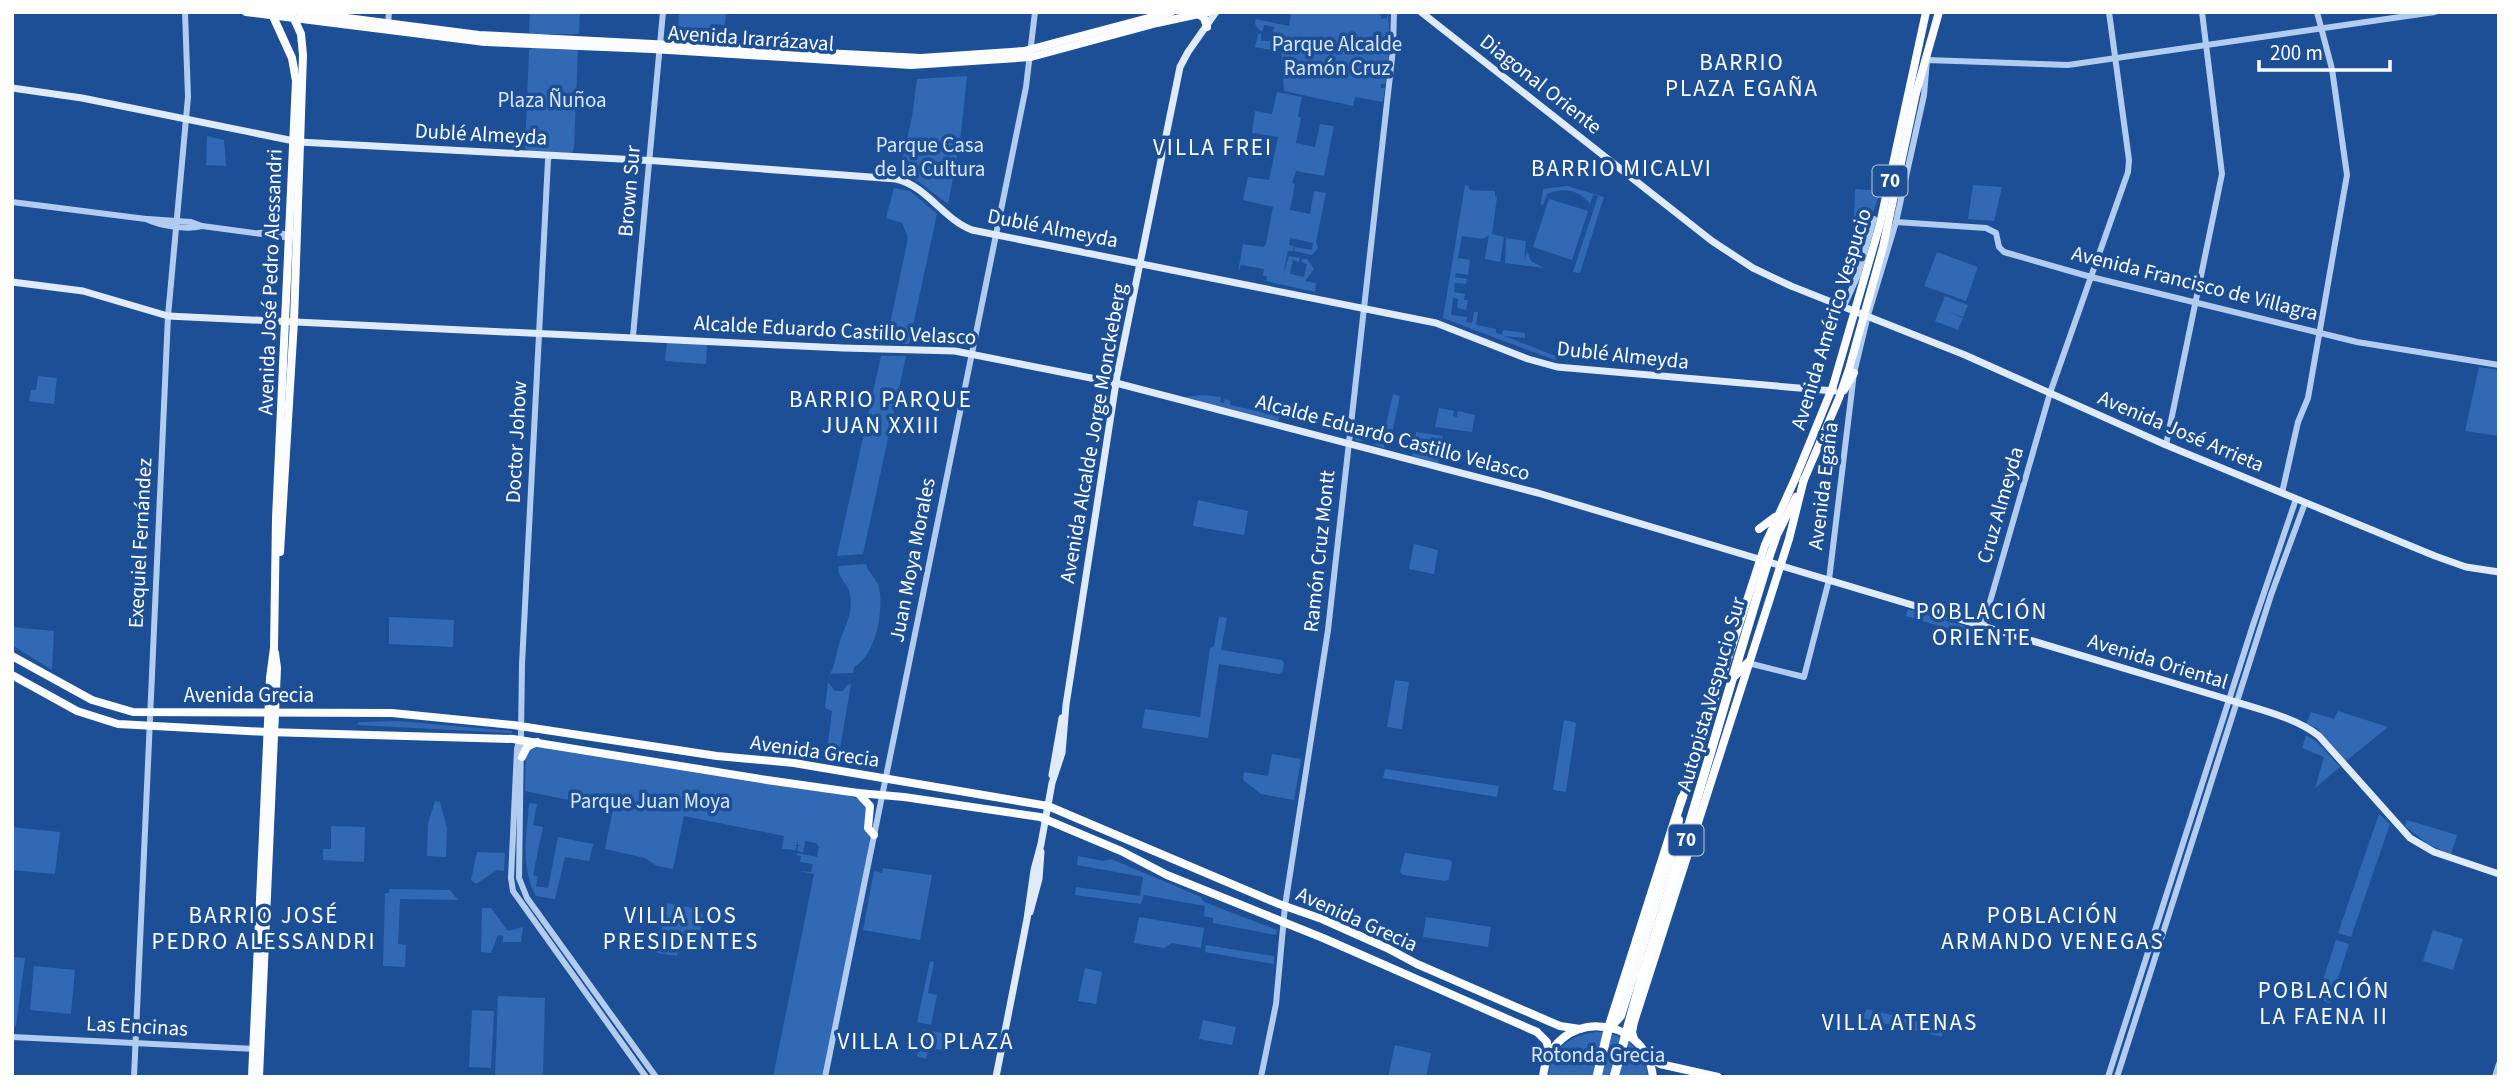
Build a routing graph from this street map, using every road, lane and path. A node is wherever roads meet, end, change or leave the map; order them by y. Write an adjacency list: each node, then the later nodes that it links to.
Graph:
1 (185, 12): 35 (street, Exequiel Fernández)
2 (246, 12): 17 (main road, Avenida Irarrázaval)
3 (389, 12): 21 (street)
4 (663, 12): 27 (street, Brown Sur)
5 (1035, 12): 29 (street, Juan Moya Morales)
6 (1171, 12): 29 (main road, Avenida Irarrázaval)
7 (1208, 12): 18 (main road, Avenida Irarrázaval)
8 (1216, 12): 22 (main road, Avenida Alcalde Jorge Monckeberg)
9 (1392, 12): 53 (street, Ramón Cruz Montt)
10 (1421, 12): 52 (main road, Diagonal Oriente)
11 (1926, 12): 28 (main road, 70)
12 (1939, 12): 32 (main road, Avenida Egaña / 70)
13 (2109, 12): 31 (street, Cruz Almeyda)
14 (2202, 12): 26 (street)
15 (2317, 12): 23 (street)
16 (2435, 12): 23 (street)
17 (272, 14): 19 (main road, Avenida Irarrázaval); 25 (main road, Avenida José Pedro Alessandri)
18 (1198, 14): 22 (main road); 29 (main road, Avenida Irarrázaval)
19 (295, 15): 20 (main road, Avenida Irarrázaval); 21 (main road, Avenida Irarrázaval); 24 (main road, Avenida José Pedro Alessandri)
20 (314, 22): 24 (main road); 27 (main road, Avenida Irarrázaval)
21 (388, 24): 27 (main road, Avenida Irarrázaval)
22 (1207, 27): 48 (main road, Avenida Alcalde Jorge Monckeberg)
23 (2320, 29): 26 (street); 59 (street)
24 (302, 40): 25 (main road); 36 (main road, Avenida José Pedro Alessandri)
25 (287, 45): 36 (main road, Avenida José Pedro Alessandri)
26 (2207, 45): 31 (street); 51 (street)
27 (661, 46): 30 (main road, Avenida Irarrázaval); 33 (main road, Avenida Irarrázaval); 38 (street, Brown Sur)
28 (1917, 50): 32 (main road); 42 (main road, Avenida Américo Vespucio / 70)
29 (1031, 53): 30 (main road, Avenida Irarrázaval); 33 (main road, Avenida Irarrázaval); 46 (street, Juan Moya Morales)
30 (938, 58): 33 (main road)
31 (2115, 58): 32 (street); 49 (street, Cruz Almeyda)
32 (1927, 60): 39 (street, Avenida Egaña); 40 (main road, Avenida Américo Vespucio / 70)
33 (929, 64)
34 (12, 88): 35 (main road, Dublé Almeyda)
35 (186, 117): 36 (main road, Dublé Almeyda); 45 (street, Exequiel Fernández)
36 (296, 141): 37 (main road, Dublé Almeyda); 47 (main road, Avenida José Pedro Alessandri)
37 (548, 157): 38 (main road, Dublé Almeyda); 58 (street, Doctor Johow)
38 (649, 160): 46 (main road, Dublé Almeyda); 60 (street, Brown Sur)
39 (1906, 175): 40 (main road); 44 (street, Avenida Egaña)
40 (1896, 185): 55 (main road, Avenida Américo Vespucio / 70)
41 (12, 202): 45 (street)
42 (1885, 203): 43 (main road); 54 (main road, Avenida Américo Vespucio / 70)
43 (1874, 219): 52 (street, Avenida Américo Vespucio)
44 (1896, 222): 49 (street, Avenida Francisco de Villagra); 55 (street, Avenida Egaña)
45 (176, 223): 47 (street); 56 (street, Exequiel Fernández)
46 (996, 234): 48 (main road, Dublé Almeyda); 61 (street, Juan Moya Morales)
47 (291, 237): 57 (main road, Avenida José Pedro Alessandri)
48 (1140, 263): 53 (main road, Dublé Almeyda); 64 (main road, Avenida Alcalde Jorge Monckeberg)
49 (2091, 277): 51 (street, Avenida Francisco de Villagra); 67 (street, Cruz Almeyda)
50 (12, 282): 56 (main road, Alcalde Eduardo Castillo Velasco)
51 (2197, 303): 59 (street, Avenida Francisco de Villagra); 69 (street)
52 (1843, 306): 54 (main road, Diagonal Oriente)
53 (1362, 308): 65 (main road, Dublé Almeyda); 68 (street, Ramón Cruz Montt)
54 (1854, 310): 55 (main road, Avenida José Arrieta); 65 (main road, Avenida Américo Vespucio / 70)
55 (1866, 314): 63 (street, Avenida Egaña); 66 (main road, Avenida Américo Vespucio / 70); 67 (main road, Avenida José Arrieta)
56 (168, 316): 57 (main road, Alcalde Eduardo Castillo Velasco); 86 (street, Exequiel Fernández)
57 (290, 320): 58 (main road, Alcalde Eduardo Castillo Velasco); 87 (main road, Avenida José Pedro Alessandri)
58 (539, 332): 60 (main road, Alcalde Eduardo Castillo Velasco); 89 (street, Doctor Johow)
59 (2320, 333): 62 (street, Avenida Francisco de Villagra); 71 (street)
60 (634, 336): 61 (main road, Alcalde Eduardo Castillo Velasco)
61 (972, 354): 64 (main road, Alcalde Eduardo Castillo Velasco); 95 (street, Juan Moya Morales)
62 (2499, 365)
63 (1854, 373): 66 (main road); 79 (street, Avenida Egaña)
64 (1116, 383): 68 (main road, Alcalde Eduardo Castillo Velasco); 101 (main road, Avenida Alcalde Jorge Monckeberg)
65 (1831, 391): 66 (main road, Dublé Almeyda); 74 (main road, Avenida Américo Vespucio / 70)
66 (1842, 391): 70 (main road, Avenida Américo Vespucio / 70)
67 (2050, 393): 69 (main road, Avenida José Arrieta); 80 (street, Cruz Almeyda)
68 (1348, 443): 76 (main road, Alcalde Eduardo Castillo Velasco); 105 (street, Ramón Cruz Montt)
69 (2166, 445): 71 (main road, Avenida José Arrieta)
70 (1804, 479): 76 (main road, Avenida Américo Vespucio / 70); 77 (main road, Avenida Américo Vespucio)
71 (2283, 494): 72 (main road, Avenida José Arrieta)
72 (2296, 499): 73 (main road, Avenida José Arrieta); 85 (street)
73 (2305, 503): 78 (main road, Avenida José Arrieta); 85 (street)
74 (1780, 513): 75 (main road); 76 (main road, Avenida Américo Vespucio / 70)
75 (1759, 529)
76 (1764, 560): 77 (main road, Avenida Oriental); 84 (highway, Autopista Vespucio Sur / 70); 100 (main road, Avenida Américo Vespucio / 70)
77 (1780, 565): 79 (main road, Avenida Oriental); 82 (main road, Avenida Américo Vespucio)
78 (2499, 572)
79 (1829, 580): 80 (main road, Avenida Oriental); 82 (street, Avenida Egaña)
80 (1983, 626): 85 (main road, Avenida Oriental)
81 (12, 656): 86 (main road, Avenida Grecia)
82 (1748, 663): 84 (highway); 94 (main road, Avenida Américo Vespucio)
83 (12, 675): 88 (main road, Avenida Grecia)
84 (1732, 677): 96 (highway, Autopista Vespucio Sur / 70)
85 (2232, 702): 104 (main road, Avenida Oriental); 131 (street); 132 (street)
86 (150, 713): 87 (main road, Avenida Grecia); 88 (street, Exequiel Fernández)
87 (271, 713): 89 (main road, Avenida Grecia); 90 (main road, Avenida José Pedro Alessandri)
88 (150, 726): 90 (main road, Avenida Grecia); 113 (street, Exequiel Fernández)
89 (520, 726): 91 (street, Doctor Johow); 95 (main road, Avenida Grecia)
90 (271, 732): 91 (main road, Avenida Grecia); 114 (main road, Avenida José Pedro Alessandri)
91 (520, 740): 92 (main road, Avenida Grecia); 93 (street); 99 (street)
92 (537, 742): 93 (main road); 97 (main road, Avenida Grecia)
93 (522, 757): 99 (street)
94 (1718, 758): 96 (highway); 112 (main road, Avenida Américo Vespucio)
95 (886, 778): 98 (street, Juan Moya Morales); 101 (main road, Avenida Grecia)
96 (1704, 781): 128 (highway, Autopista Vespucio Sur / 70, bridge)
97 (858, 793): 98 (main road, Avenida Grecia); 103 (main road)
98 (882, 794): 102 (main road, Avenida Grecia); 103 (street, Juan Moya Morales)
99 (518, 797): 107 (street); 108 (street)
100 (1682, 798): 109 (main road, Avenida Américo Vespucio); 127 (highway, Autopista Vespucio Sur / 70, bridge)
101 (1048, 806): 102 (main road, Avenida Alcalde Jorge Monckeberg); 105 (main road, Avenida Grecia)
102 (1046, 819): 106 (main road, Avenida Grecia); 124 (main road, Avenida Alcalde Jorge Monckeberg)
103 (874, 835): 123 (street, Juan Moya Morales)
104 (2499, 874)
105 (1285, 906): 106 (street, Ramón Cruz Montt); 110 (main road, Avenida Grecia)
106 (1283, 922): 115 (main road, Avenida Grecia); 125 (street, Ramón Cruz Montt)
107 (551, 931): 108 (street); 118 (street)
108 (544, 936): 122 (street)
109 (1611, 1027): 110 (main road); 112 (main road)
110 (1580, 1029): 115 (main road)
111 (12, 1037): 113 (street, Las Encinas)
112 (1634, 1040): 116 (main road)
113 (136, 1043): 114 (street, Las Encinas); 119 (street, Exequiel Fernández)
114 (257, 1049): 120 (main road, Avenida José Pedro Alessandri); 121 (main road, Avenida José Pedro Alessandri)
115 (1548, 1056): 126 (main road)
116 (1647, 1056): 129 (main road); 130 (main road)
117 (2499, 1064): 133 (street)
118 (655, 1076)
119 (134, 1077)
120 (252, 1077)
121 (259, 1077)
122 (646, 1077)
123 (825, 1077)
124 (996, 1077)
125 (1261, 1077)
126 (1543, 1077)
127 (1597, 1077)
128 (1614, 1077)
129 (1653, 1077)
130 (1718, 1077)
131 (2108, 1077)
132 (2117, 1077)
133 (2495, 1077)

